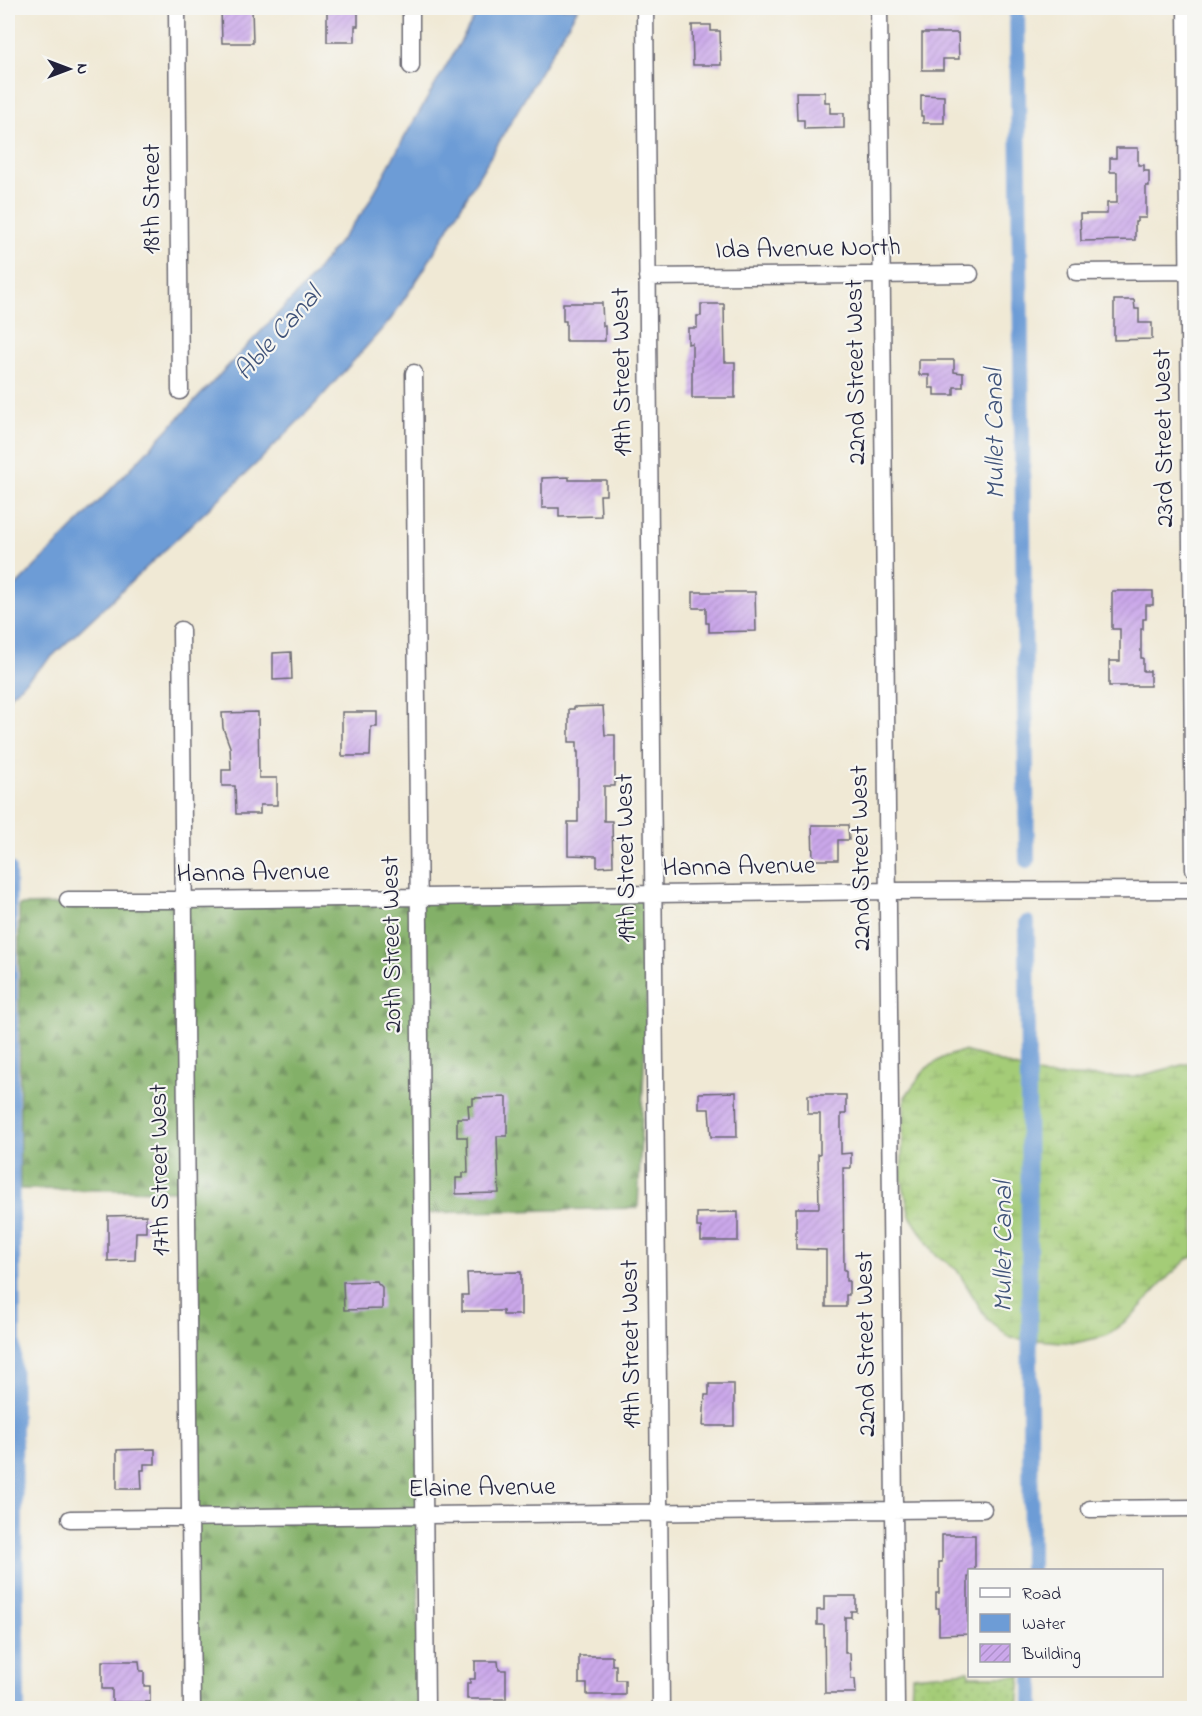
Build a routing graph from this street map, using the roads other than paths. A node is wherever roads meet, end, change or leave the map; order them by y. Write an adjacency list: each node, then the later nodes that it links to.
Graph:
1 (177, 8): 13 (street, 18th Street)
2 (411, 8): 6 (street)
3 (879, 8): 10 (street, 22nd Street West)
4 (1186, 8): 7 (street, 23rd Street West)
5 (645, 14): 11 (street, 19th Street West)
6 (411, 66)
7 (1192, 271): 8 (street); 15 (street, 23rd Street West)
8 (1076, 272)
9 (970, 274): 10 (street, Ida Avenue North)
10 (882, 275): 11 (street, Ida Avenue North); 17 (street, 22nd Street West)
11 (647, 278): 18 (street, 19th Street West)
12 (414, 373): 19 (street, 20th Street West)
13 (180, 391)
14 (182, 630): 21 (street, 17th Street West)
15 (1194, 869)
16 (1194, 890): 17 (street, Hanna Avenue)
17 (888, 891): 18 (street, Hanna Avenue); 25 (street, 22nd Street West)
18 (653, 895): 19 (street, Hanna Avenue); 26 (street, 19th Street West)
19 (418, 897): 21 (street, Hanna Avenue); 27 (street, 20th Street West)
20 (68, 900): 21 (street, Hanna Avenue)
21 (184, 900): 28 (street, 17th Street West)
22 (1194, 1508): 24 (street)
23 (983, 1509): 25 (street, Elaine Avenue)
24 (1090, 1509)
25 (894, 1510): 26 (street, Elaine Avenue); 33 (street, 22nd Street West)
26 (659, 1512): 27 (street, Elaine Avenue); 32 (street, 19th Street West)
27 (424, 1515): 28 (street, Elaine Avenue); 31 (street, 20th Street West)
28 (191, 1518): 29 (street, Elaine Avenue); 30 (street, 17th Street West)
29 (70, 1519)
30 (192, 1708)
31 (426, 1708)
32 (661, 1708)
33 (896, 1708)

